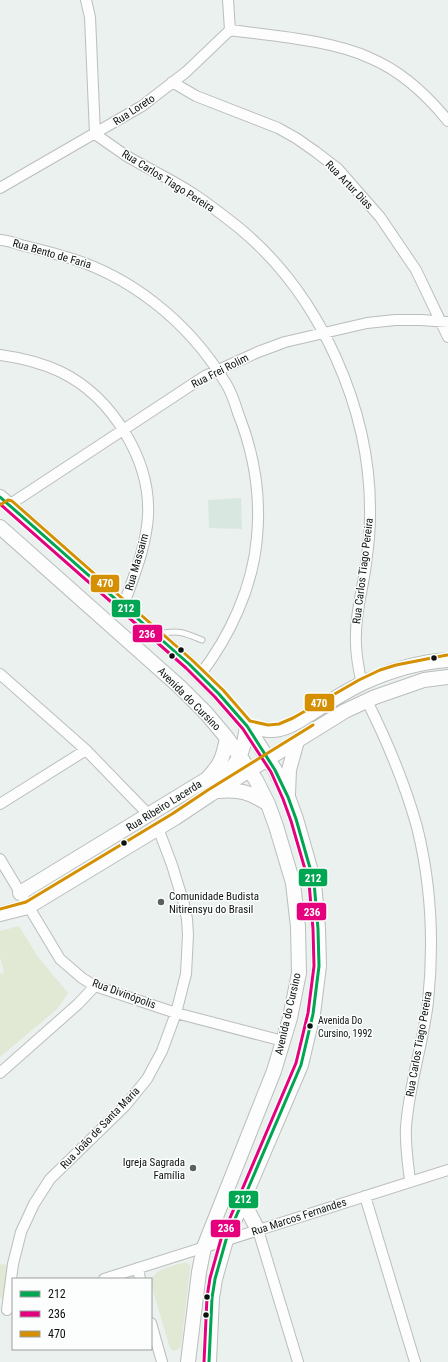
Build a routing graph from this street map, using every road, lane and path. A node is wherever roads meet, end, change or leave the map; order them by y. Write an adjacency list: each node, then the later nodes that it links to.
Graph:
1 (86, 0): 6 (street)
2 (228, 0): 3 (street)
3 (230, 30): 4 (street, Rua Loreto); 5 (street)
4 (172, 82): 6 (street, Rua Loreto); 9 (street, Rua Artur Dias)
5 (448, 121)
6 (95, 134): 7 (street, Rua Loreto); 10 (street, Rua Carlos Tiago Pereira)
7 (0, 188)
8 (1, 239): 13 (street, Rua Bento de Faria)
9 (444, 322): 10 (street, Rua Frei Rolim); 11 (street, Rua Artur Dias)
10 (324, 333): 13 (street, Rua Frei Rolim); 24 (street, Rua Carlos Tiago Pereira)
11 (448, 337)
12 (0, 355): 14 (street, Rua Massaim)
13 (217, 370): 14 (street, Rua Frei Rolim); 22 (street, Rua Bento de Faria)
14 (124, 430): 15 (street, Rua Frei Rolim); 17 (street, Rua Massaim)
15 (3, 505): 17 (main road, Avenida do Cursino)
16 (0, 527): 27 (main road, Avenida do Cursino)
17 (123, 607): 18 (main road, Avenida do Cursino)
18 (155, 635): 19 (lane); 22 (main road, Avenida do Cursino)
19 (202, 640)
20 (448, 660): 24 (main road)
21 (0, 674): 29 (street)
22 (200, 675): 26 (main road, Avenida do Cursino)
23 (448, 677): 25 (main road, Rua Ribeiro Lacerda)
24 (362, 684): 26 (main road)
25 (367, 701): 28 (main road, Rua Ribeiro Lacerda); 48 (street, Rua Carlos Tiago Pereira)
26 (247, 726): 30 (main road); 31 (main road, Avenida do Cursino)
27 (227, 738): 30 (main road, Avenida do Cursino); 37 (main road, Rua Ribeiro Lacerda)
28 (297, 741): 31 (main road, Rua Ribeiro Lacerda); 34 (main road)
29 (86, 750): 35 (street); 37 (street)
30 (240, 757): 32 (main road, Avenida do Cursino); 33 (main road)
31 (269, 759): 32 (main road, Rua Ribeiro Lacerda); 34 (main road, Avenida do Cursino)
32 (250, 771): 33 (main road, Rua Ribeiro Lacerda); 36 (main road, Avenida do Cursino)
33 (213, 792): 36 (main road); 38 (main road, Rua Ribeiro Lacerda)
34 (288, 797): 49 (main road, Avenida do Cursino)
35 (0, 804)
36 (268, 804): 45 (main road, Avenida do Cursino)
37 (149, 815): 40 (main road, Rua Ribeiro Lacerda)
38 (158, 828): 41 (main road, Rua Ribeiro Lacerda); 44 (street, Rua João de Santa Maria)
39 (0, 859): 40 (street, Rua Divinópolis)
40 (20, 893): 41 (street, Rua Divinópolis)
41 (28, 907): 42 (main road, Rua Ribeiro Lacerda); 43 (street, Rua Divinópolis)
42 (0, 914)
43 (96, 986): 44 (street, Rua Divinópolis); 46 (street)
44 (176, 1013): 45 (street, Rua Divinópolis); 57 (street, Rua João de Santa Maria)
45 (283, 1041): 53 (main road, Avenida do Cursino)
46 (0, 1073)
47 (448, 1170): 48 (street, Rua Marcos Fernandes)
48 (410, 1181): 50 (street, Rua Marcos Fernandes)
49 (244, 1196): 51 (main road); 52 (main road, Avenida do Cursino)
50 (365, 1196): 51 (street, Rua Marcos Fernandes); 63 (street)
51 (258, 1230): 52 (street, Rua Marcos Fernandes); 62 (street)
52 (226, 1240): 53 (street, Rua Marcos Fernandes); 61 (main road, Avenida do Cursino)
53 (204, 1247): 54 (street, Rua Marcos Fernandes); 60 (main road, Avenida do Cursino)
54 (138, 1268): 55 (street, Rua Marcos Fernandes); 56 (street)
55 (107, 1278)
56 (140, 1278)
57 (5, 1309)
58 (152, 1327): 59 (street)
59 (162, 1362)
60 (188, 1362)
61 (209, 1362)
62 (298, 1362)
63 (415, 1362)

